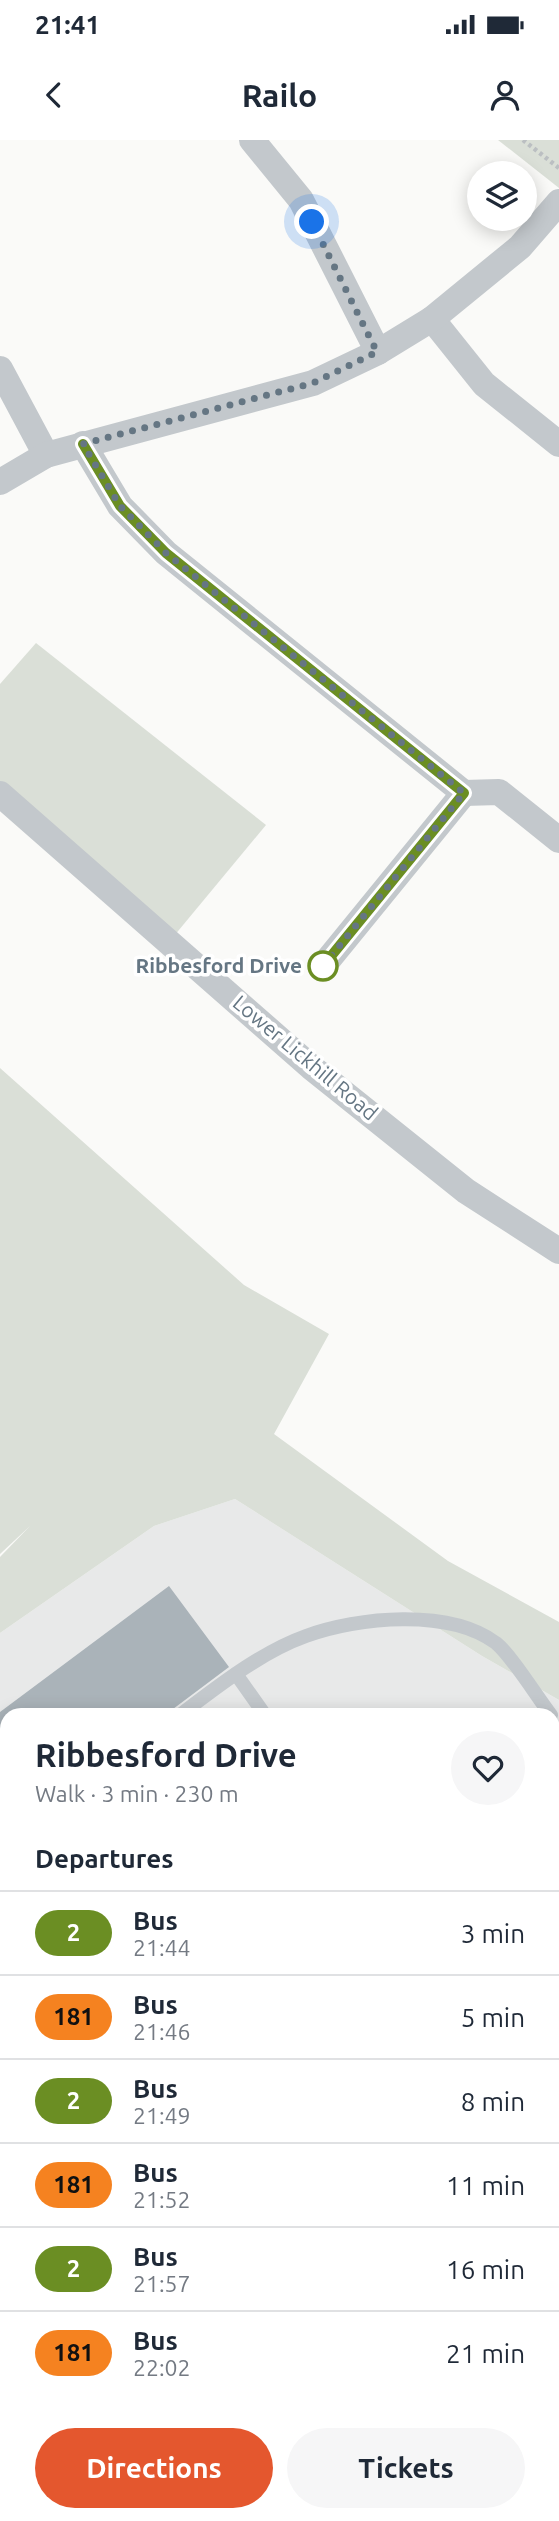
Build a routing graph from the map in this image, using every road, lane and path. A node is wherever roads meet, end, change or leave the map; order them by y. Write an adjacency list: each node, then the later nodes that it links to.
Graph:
1 (252, 140): 6 (street)
2 (523, 140): 3 (path)
3 (559, 168)
4 (559, 202): 5 (street)
5 (432, 318): 6 (street); 9 (street)
6 (377, 352): 8 (street)
7 (0, 369): 10 (street)
8 (83, 444): 10 (street); 12 (street)
9 (559, 444)
10 (46, 455): 11 (street)
11 (0, 482)
12 (464, 793): 14 (street); 15 (street)
13 (0, 794): 16 (street, Lower Lickhill Road)
14 (559, 840)
15 (323, 966)
16 (559, 1251)
17 (236, 1674): 18 (lane); 19 (lane); 20 (lane)
18 (190, 1708)
19 (260, 1708)
20 (546, 1708)

